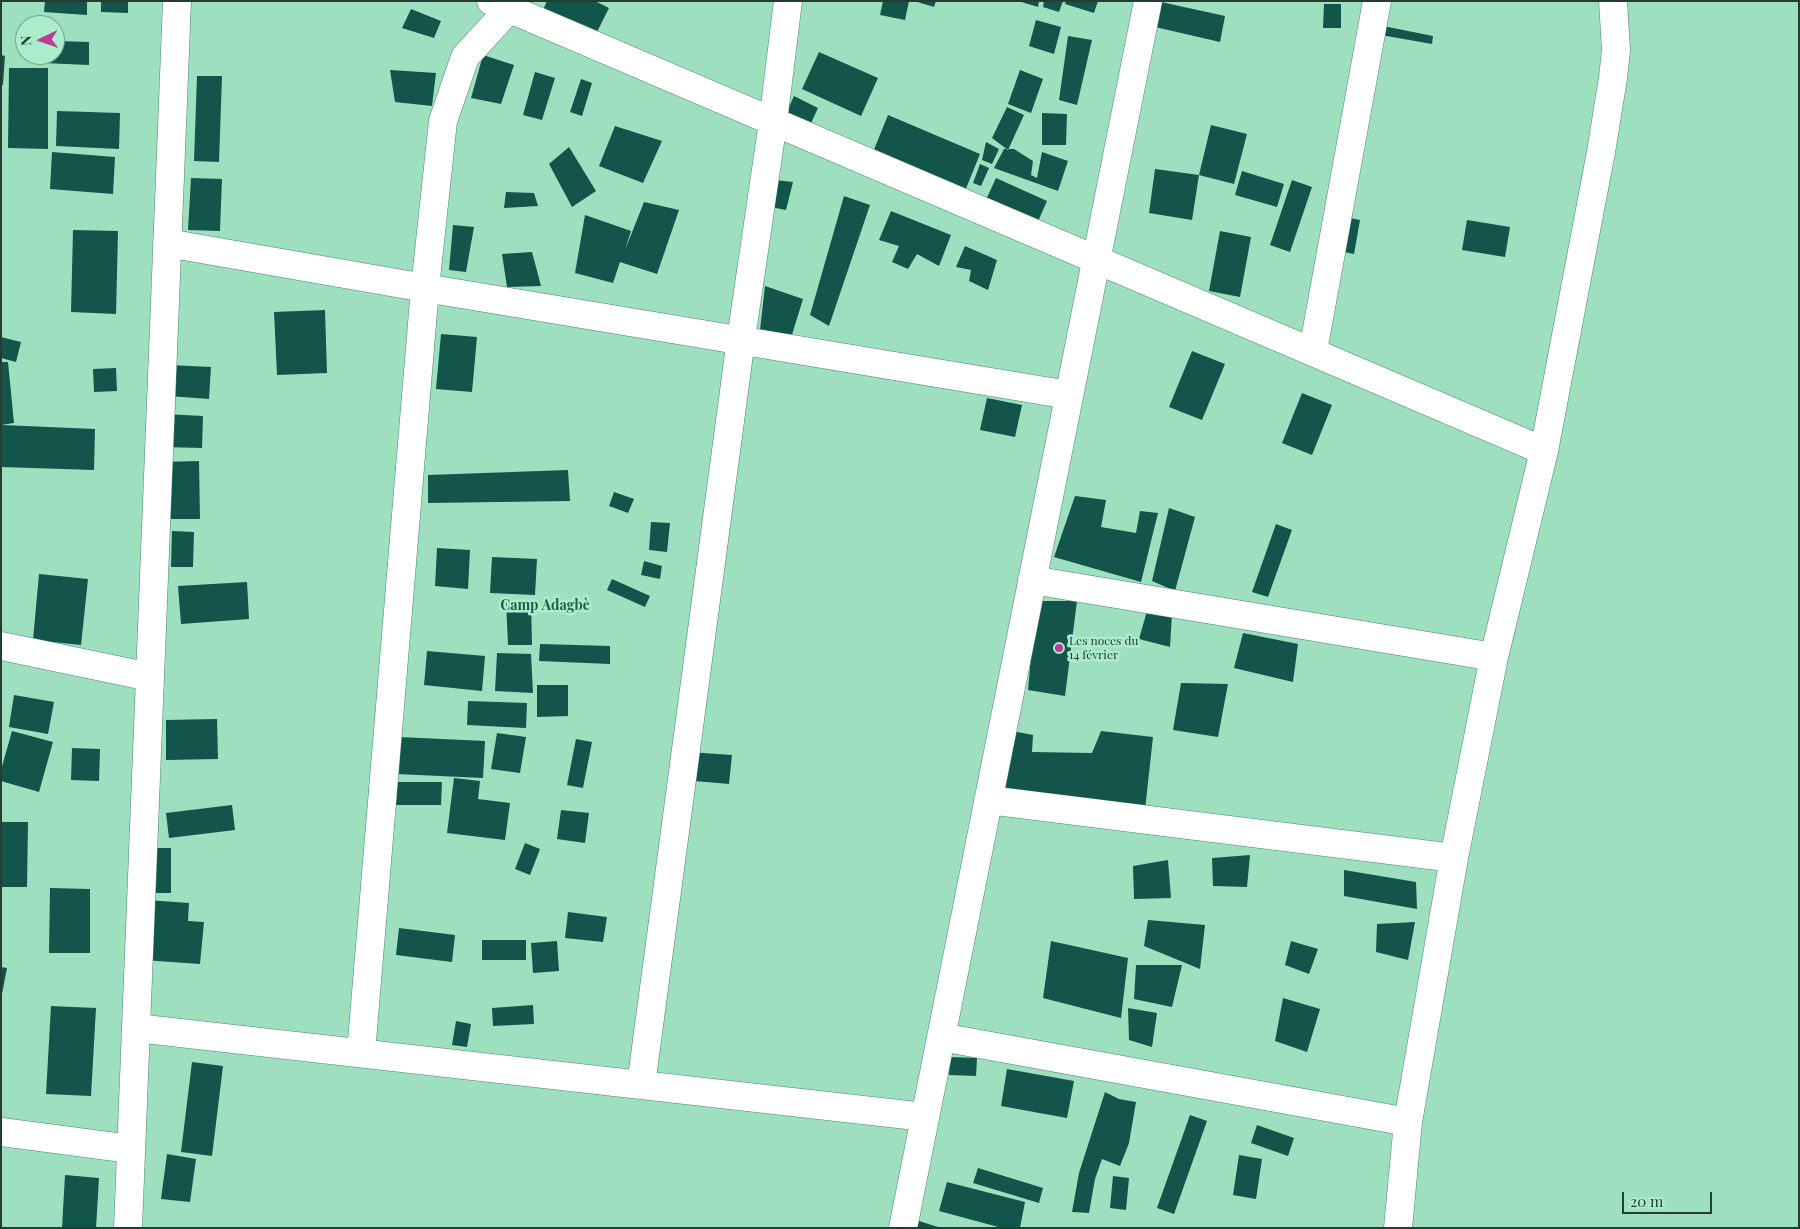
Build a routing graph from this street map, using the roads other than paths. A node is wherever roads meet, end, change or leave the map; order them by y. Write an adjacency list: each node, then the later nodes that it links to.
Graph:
1 (177, 1): 8 (street)
2 (788, 1): 7 (street)
3 (1148, 1): 9 (street)
4 (1376, 1): 12 (street)
5 (1613, 1): 14 (street)
6 (503, 4): 7 (street); 10 (street)
7 (773, 122): 9 (street); 11 (street)
8 (167, 243): 10 (street); 18 (street)
9 (1096, 259): 12 (street); 13 (street)
10 (425, 288): 11 (street); 23 (street)
11 (741, 339): 13 (street); 24 (street)
12 (1313, 351): 14 (street)
13 (1069, 395): 15 (street)
14 (1544, 450): 17 (street)
15 (1032, 580): 17 (street); 19 (street)
16 (1, 646): 18 (street)
17 (1494, 657): 20 (street)
18 (150, 677): 21 (street)
19 (988, 800): 20 (street); 22 (street)
20 (1454, 858): 26 (street)
21 (136, 1028): 23 (street); 28 (street)
22 (941, 1037): 25 (street); 26 (street)
23 (361, 1054): 24 (street)
24 (641, 1085): 25 (street)
25 (925, 1117): 30 (street)
26 (1408, 1122): 31 (street)
27 (1, 1132): 28 (street)
28 (132, 1149): 29 (street)
29 (128, 1228)
30 (903, 1228)
31 (1398, 1228)

